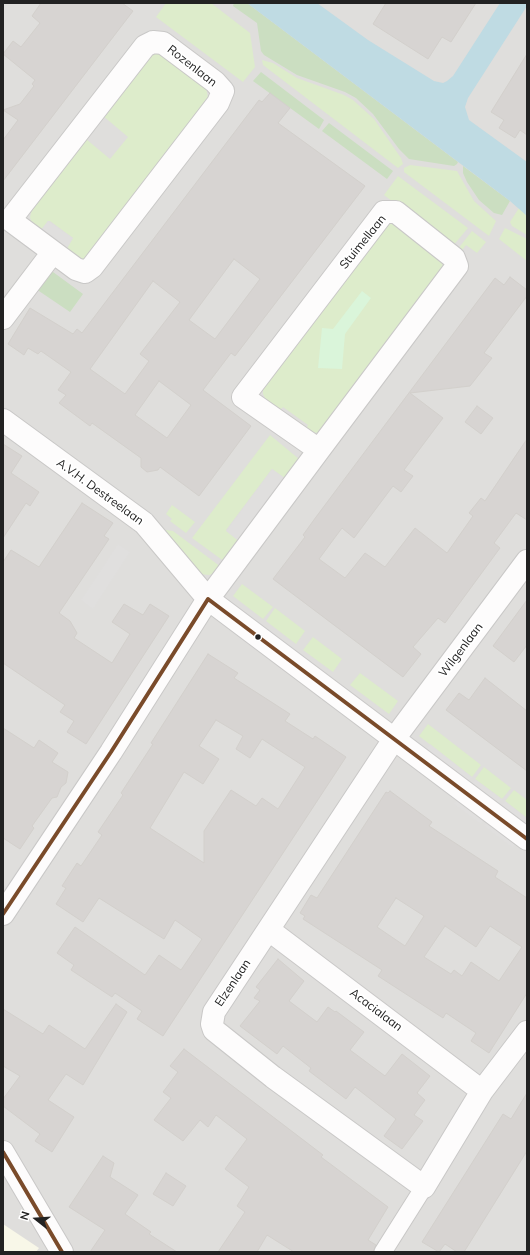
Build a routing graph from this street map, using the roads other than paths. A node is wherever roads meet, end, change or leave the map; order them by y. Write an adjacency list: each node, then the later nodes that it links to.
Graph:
1 (53, 252): 1 (street, Rozenlaan); 2 (street)
2 (3, 318)
3 (3, 420): 6 (street, A.V.H. Destreelaan)
4 (319, 450): 4 (street, Stuimellaan); 6 (street, Stuimellaan)
5 (527, 561): 7 (street, Wilgenlaan)
6 (208, 599): 7 (street, A.V.H. Destreelaan); 9 (street, Stuimellaan)
7 (394, 739): 8 (street, A.V.H. Destreelaan); 10 (street, Elzenlaan)
8 (527, 839)
9 (3, 914)
10 (269, 930): 12 (street, Acacialaan); 14 (street, Elzenlaan)
11 (527, 1032): 12 (street)
12 (482, 1091): 14 (street)
13 (3, 1152): 15 (street)
14 (424, 1187): 16 (street)
15 (62, 1252)
16 (383, 1252)

